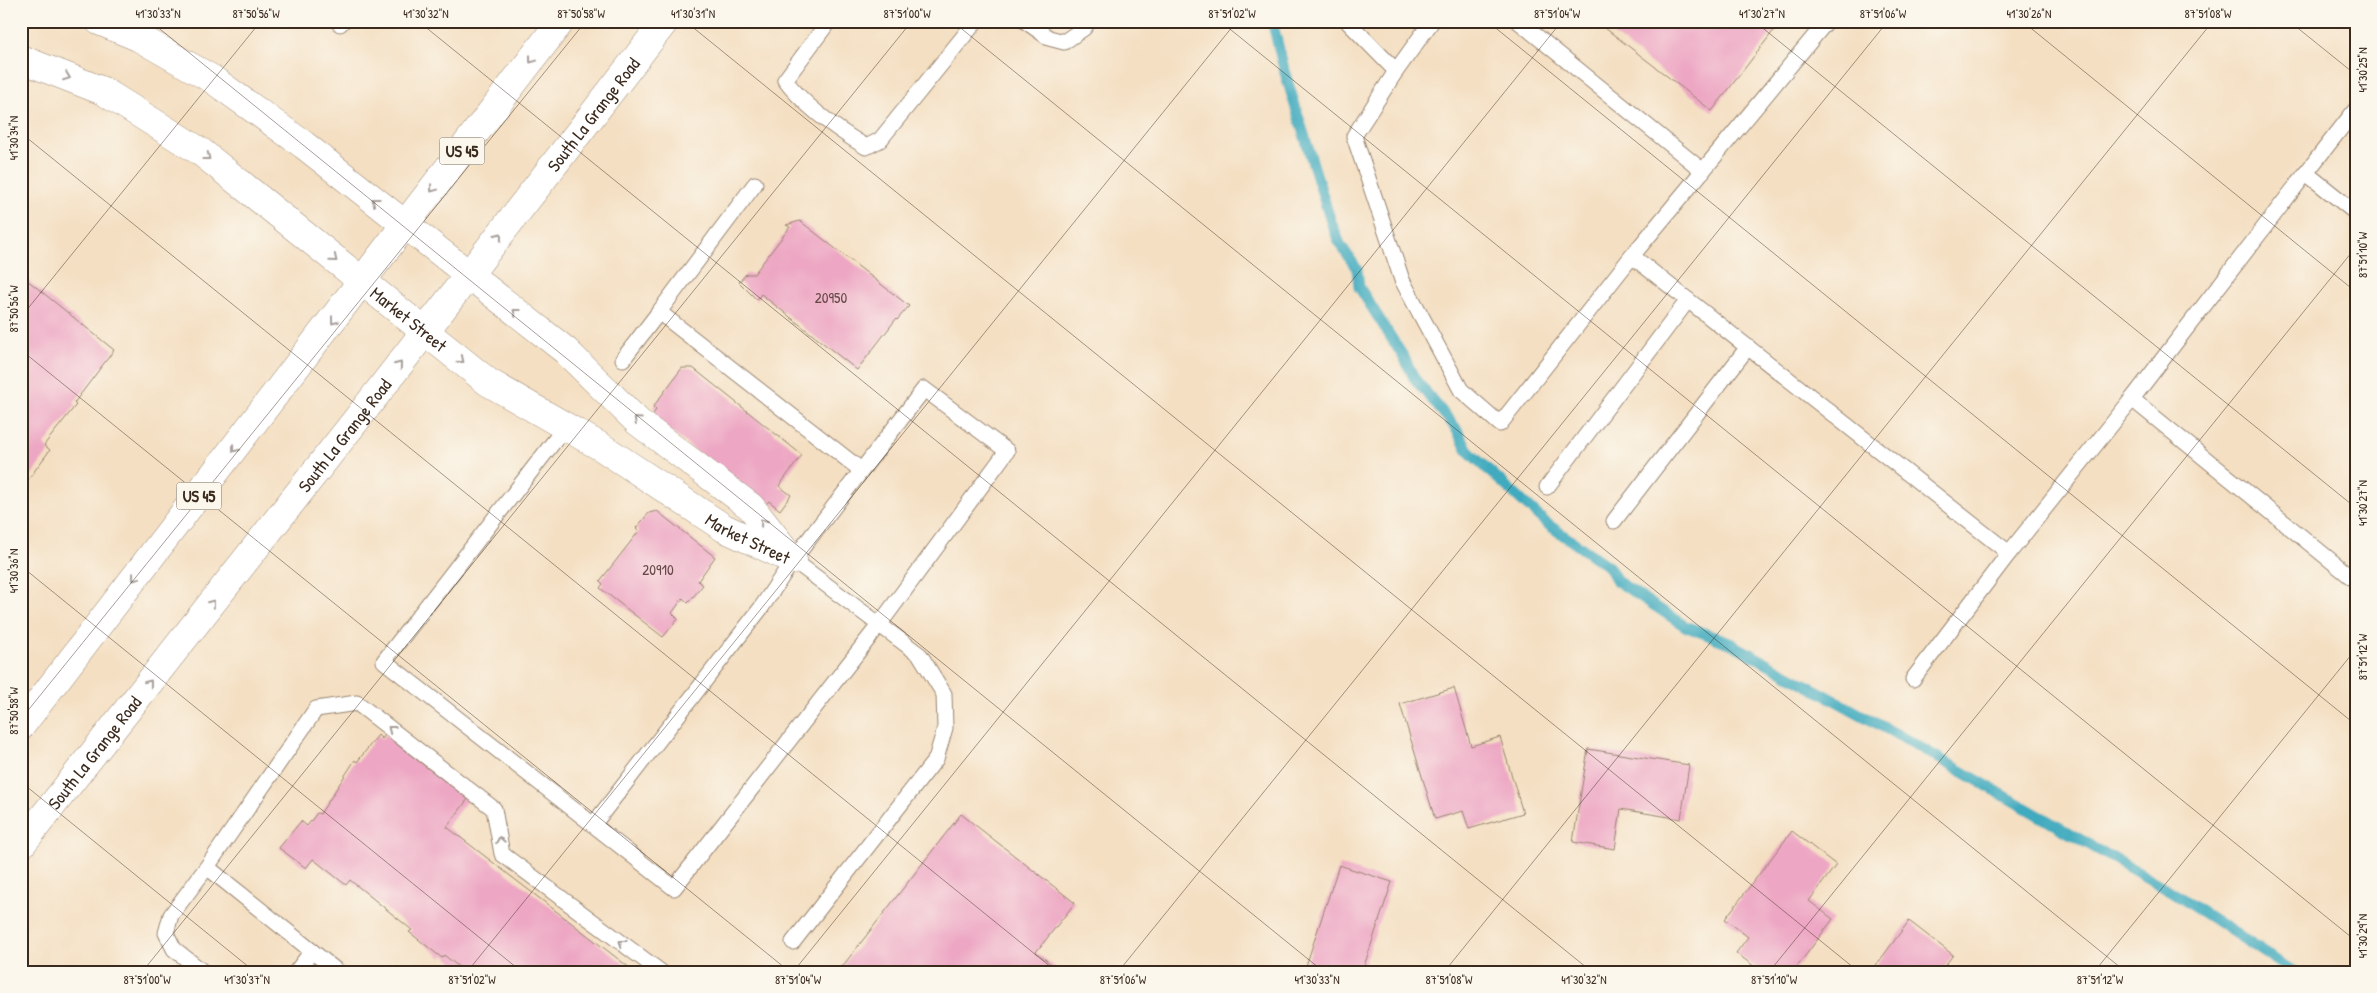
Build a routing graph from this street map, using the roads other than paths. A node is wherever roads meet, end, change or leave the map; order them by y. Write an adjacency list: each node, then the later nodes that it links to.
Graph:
1 (99, 21): 21 (main road, Market Street, one-way to 1)
2 (337, 21): 3 (lane)
3 (343, 21)
4 (561, 21): 21 (main road, US 45, one-way to 21)
5 (666, 21): 23 (main road, South La Grange Road, one-way to 5)
6 (830, 21): 7 (lane)
7 (976, 21)
8 (1025, 21): 9 (lane)
9 (1089, 21)
10 (1432, 21): 15 (lane)
11 (1518, 21): 17 (lane)
12 (1827, 21): 17 (lane)
13 (1348, 22): 15 (lane)
14 (21, 59): 24 (main road, Market Street, one-way to 24)
15 (1396, 71): 22 (lane)
16 (2356, 109): 18 (lane)
17 (1703, 171): 22 (lane)
18 (2306, 173): 20 (lane); 30 (lane)
19 (755, 184): 26 (lane)
20 (2356, 213)
21 (406, 225): 23 (main road, Market Street); 24 (main road, US 45)
22 (1632, 256): 25 (lane)
23 (469, 275): 27 (main road, South La Grange Road); 36 (main road, Market Street, one-way to 23)
24 (363, 282): 27 (main road, Market Street); 40 (main road, US 45, one-way to 40)
25 (1688, 300): 28 (lane); 33 (lane)
26 (659, 312): 29 (lane); 32 (lane)
27 (426, 332): 31 (main road, Market Street, one-way to 31); 42 (main road, South La Grange Road, one-way to 27)
28 (1748, 347): 34 (lane); 35 (lane)
29 (623, 359)
30 (2132, 399): 35 (lane); 37 (lane)
31 (566, 426): 36 (main road, Market Street); 41 (lane)
32 (861, 470): 36 (lane); 38 (lane)
33 (1547, 487)
34 (1614, 521)
35 (2009, 553): 39 (lane)
36 (793, 560): 38 (lane); 41 (lane)
37 (2356, 581)
38 (879, 625): 41 (lane); 44 (lane)
39 (1913, 679)
40 (21, 726)
41 (593, 824)
42 (21, 845)
43 (207, 867): 45 (lane); 46 (lane); 49 (lane, one-way to 43)
44 (793, 942)
45 (312, 951): 47 (lane); 48 (lane)
46 (204, 972)
47 (296, 972)
48 (338, 972)
49 (661, 972)

